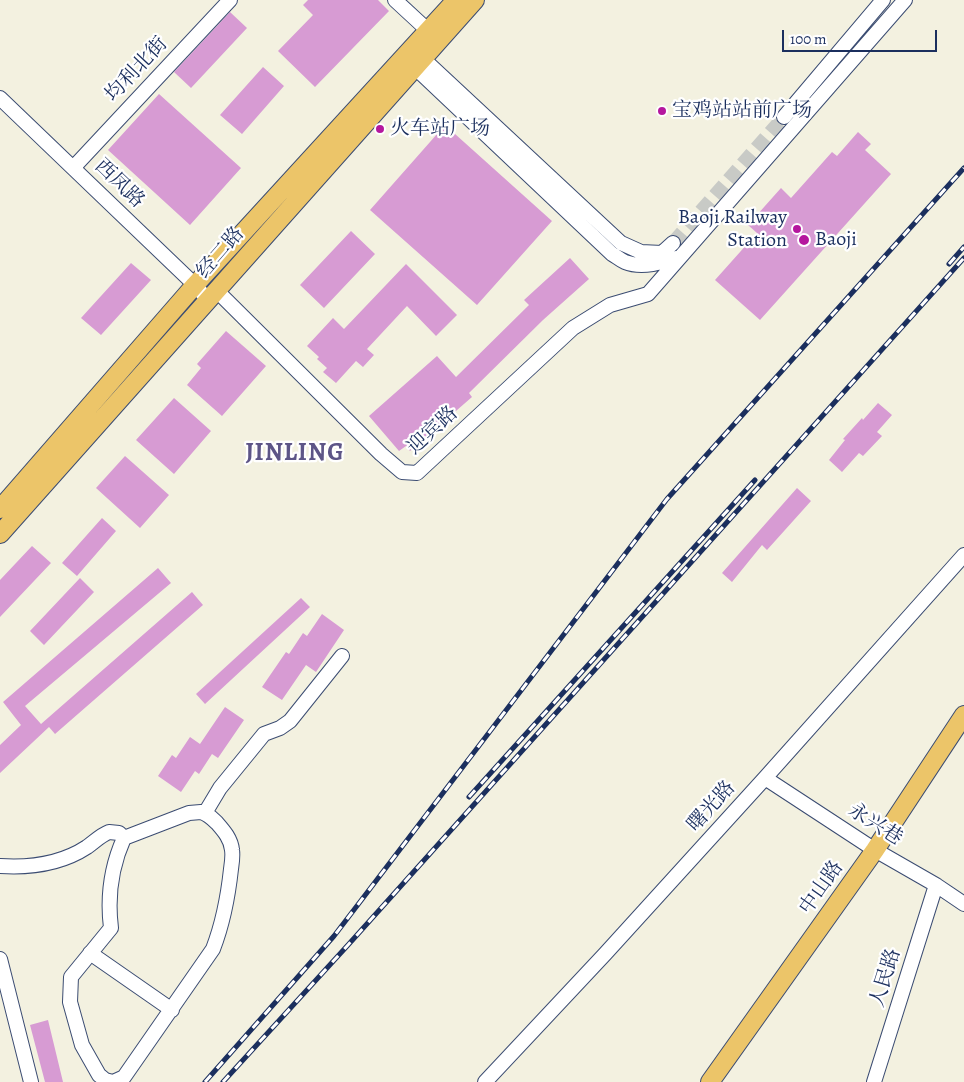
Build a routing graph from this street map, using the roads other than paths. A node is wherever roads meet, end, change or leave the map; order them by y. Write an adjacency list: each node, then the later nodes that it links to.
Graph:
1 (230, 0): 11 (street, 均利北街)
2 (395, 0): 7 (street)
3 (456, 0): 7 (main road, 经二路)
4 (475, 0): 7 (main road, 经二路)
5 (883, 0): 10 (street)
6 (905, 0): 13 (street)
7 (433, 36): 8 (main road, 经二路)
8 (413, 58): 12 (street); 13 (street); 14 (main road, 经二路); 15 (main road, 经二路)
9 (0, 98): 11 (street, 西凤路)
10 (784, 116)
11 (73, 168): 14 (street, 西凤路)
12 (673, 243)
13 (680, 257): 15 (street, 迎宾路)
14 (195, 284): 15 (street, 西凤路); 16 (main road, 经二路)
15 (212, 295): 17 (main road, 经二路)
16 (0, 509)
17 (0, 534)
18 (964, 555): 21 (street, 曙光路)
19 (342, 656): 22 (street)
20 (964, 715): 24 (main road, 中山路)
21 (765, 778): 24 (street, 永兴巷); 31 (street, 曙光路)
22 (205, 813): 23 (street); 30 (street)
23 (124, 838): 25 (street); 28 (street)
24 (874, 850): 26 (street, 永兴巷); 33 (main road, 中山路)
25 (0, 866)
26 (936, 886): 27 (street, 永兴巷); 34 (street, 人民路)
27 (964, 904)
28 (90, 954): 30 (street); 30 (street)
29 (0, 959): 32 (street)
30 (172, 1010)
31 (487, 1081)
32 (32, 1082)
33 (710, 1082)
34 (874, 1082)

